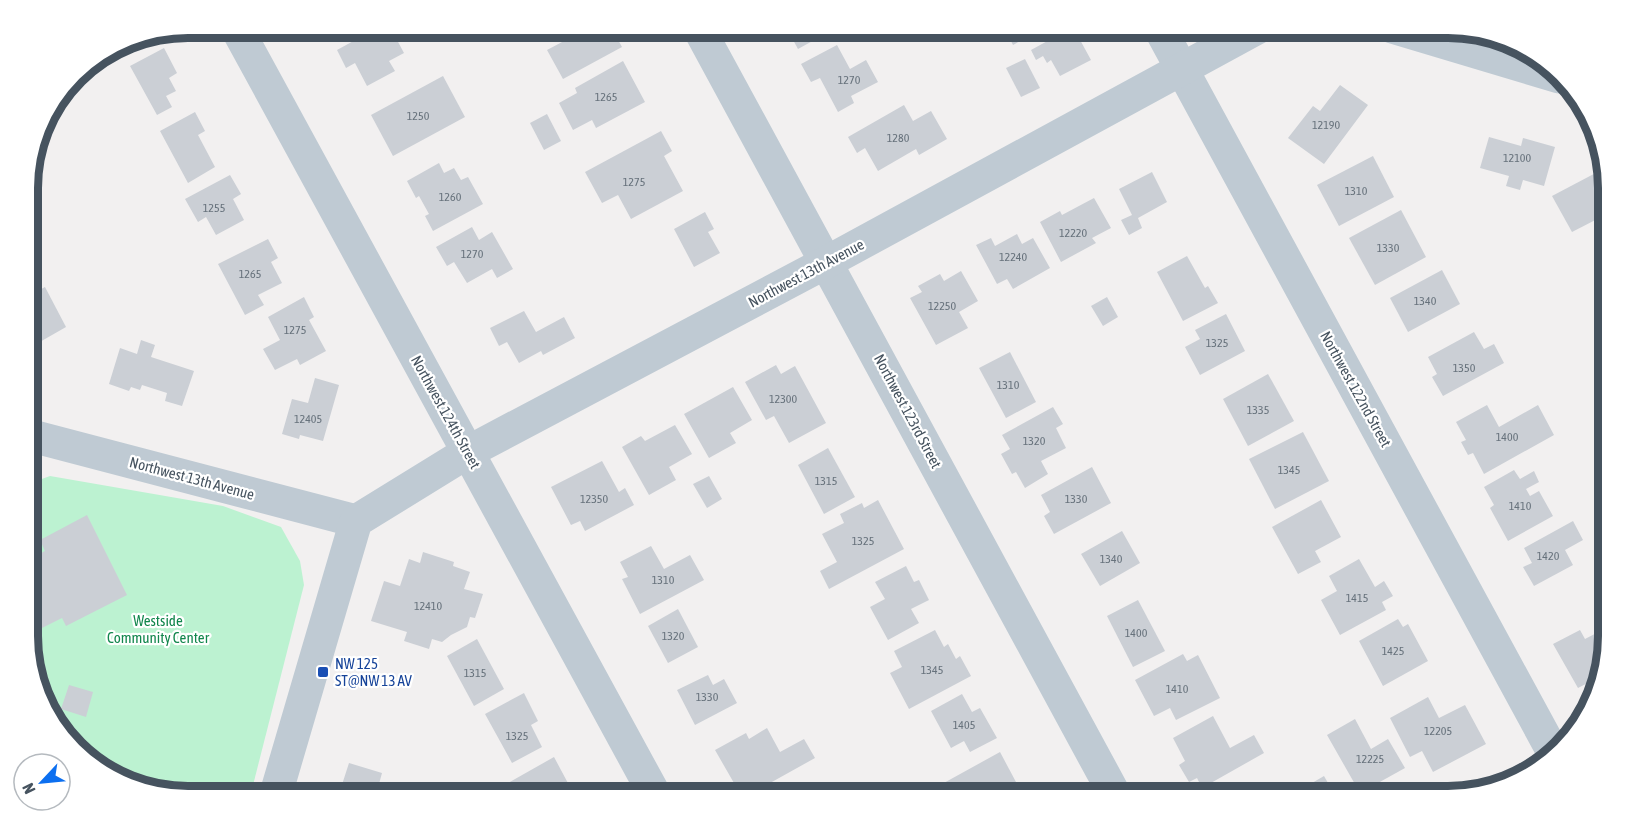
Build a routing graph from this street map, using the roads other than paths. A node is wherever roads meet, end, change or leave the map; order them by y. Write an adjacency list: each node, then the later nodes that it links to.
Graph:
1 (242, 38): 10 (street, Northwest 124th Street)
2 (704, 38): 8 (street, Northwest 123rd Street)
3 (1165, 38): 6 (street, Northwest 122nd Street)
4 (1239, 38): 6 (street, Northwest 13th Avenue)
5 (1429, 38): 7 (street)
6 (1182, 69): 8 (street, Northwest 13th Avenue); 12 (street, Northwest 122nd Street)
7 (1544, 73)
8 (827, 262): 10 (street, Northwest 13th Avenue); 15 (street, Northwest 123rd Street)
9 (38, 438): 11 (street, Northwest 13th Avenue)
10 (468, 452): 11 (street, Northwest 13th Avenue); 14 (street, Northwest 124th Street)
11 (356, 521): 13 (street)
12 (1549, 746)
13 (278, 786)
14 (650, 786)
15 (1110, 786)

